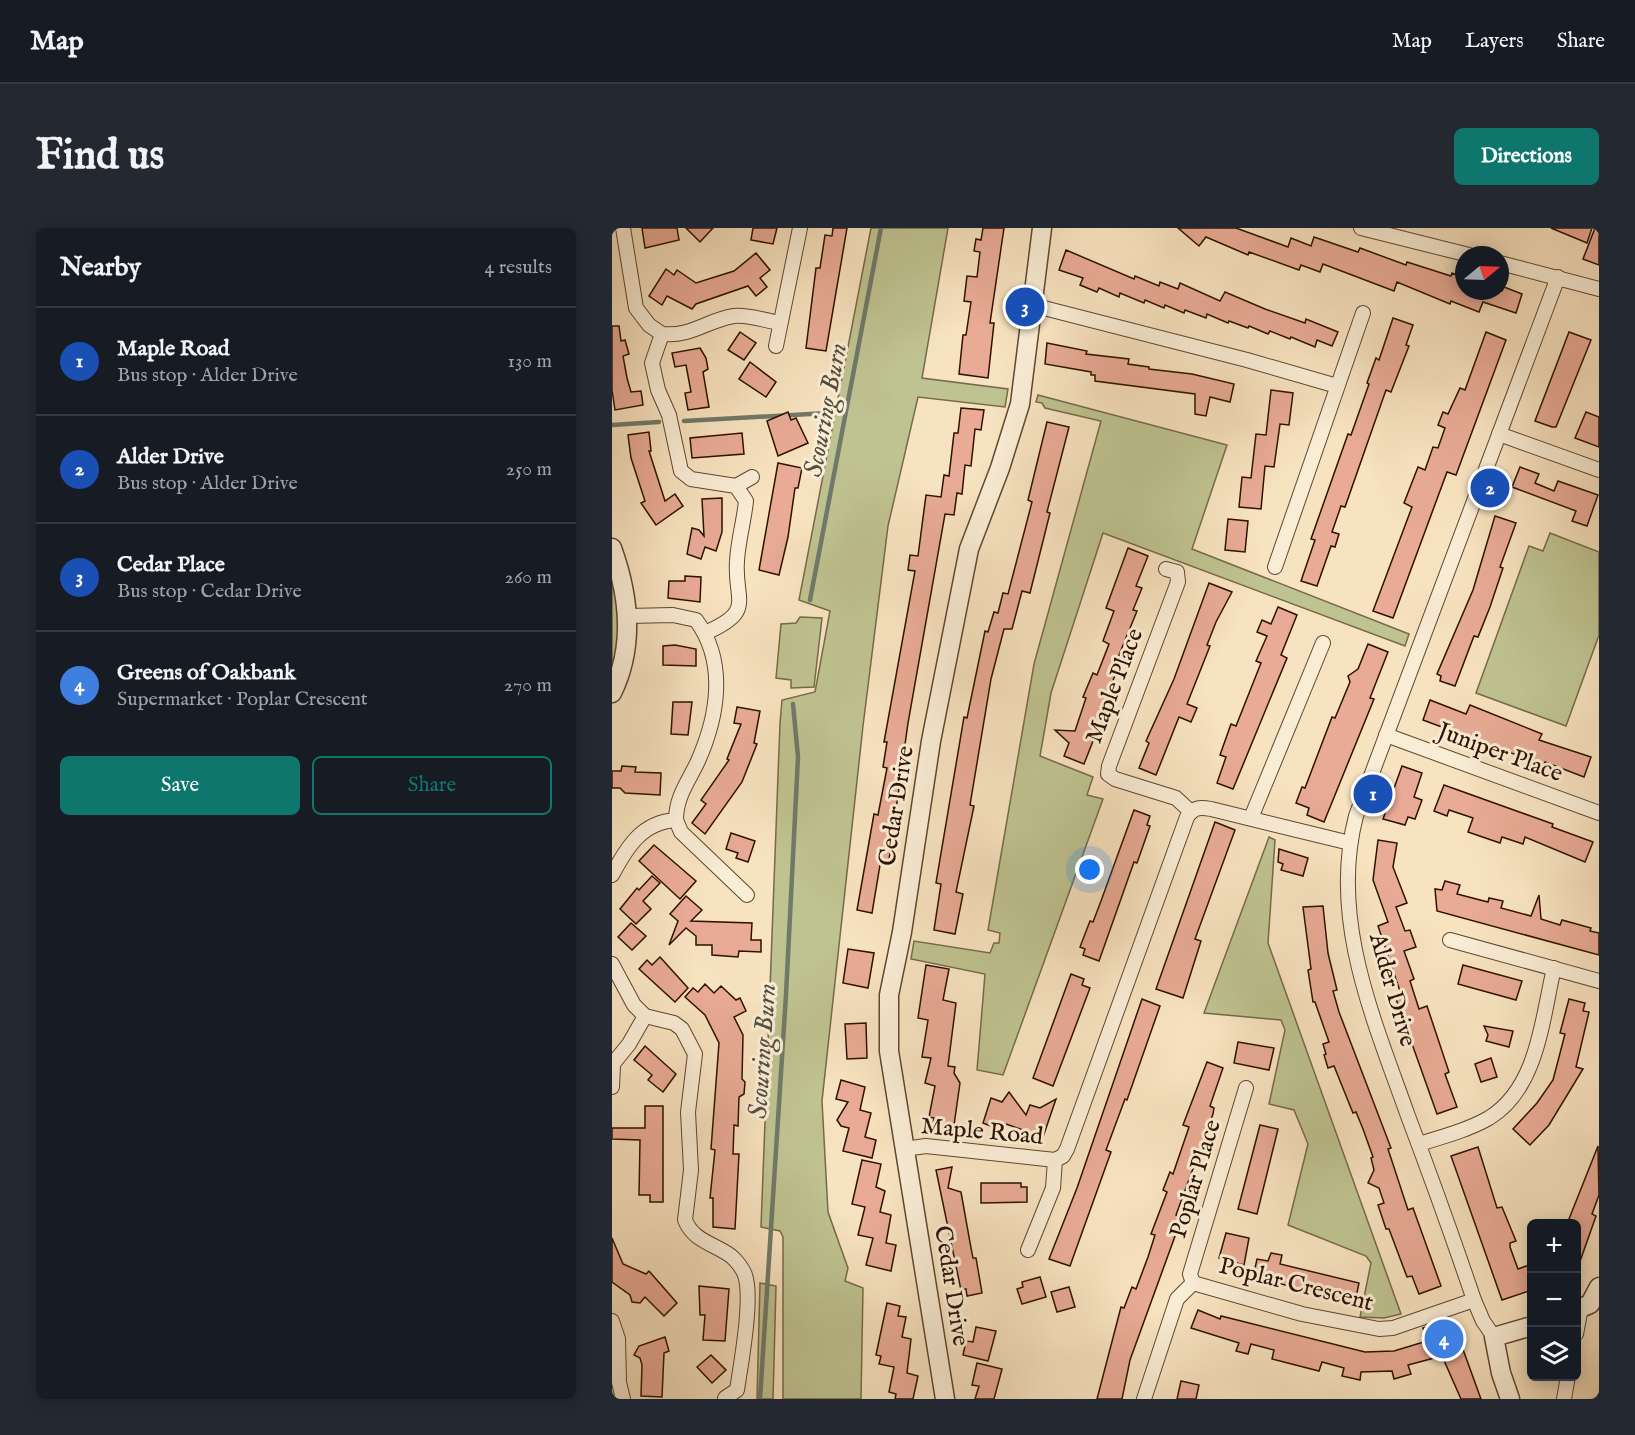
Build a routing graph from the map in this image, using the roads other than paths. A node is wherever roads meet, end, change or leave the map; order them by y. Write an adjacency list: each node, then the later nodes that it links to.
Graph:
1 (623, 228): 12 (street)
2 (800, 228): 11 (street)
3 (1042, 228): 9 (street, Cedar Drive)
4 (1361, 228): 5 (street)
5 (1455, 252)
6 (1509, 265): 7 (street)
7 (1558, 277): 8 (street); 15 (street, Alder Drive)
8 (1599, 289)
9 (1032, 305): 14 (street); 43 (street, Cedar Drive)
10 (1363, 313): 14 (street)
11 (780, 323): 12 (street); 13 (street)
12 (662, 334): 18 (street)
13 (776, 346)
14 (1337, 386): 20 (street)
15 (1499, 434): 16 (street); 26 (street, Alder Drive)
16 (1599, 470)
17 (752, 477): 18 (street)
18 (736, 486): 23 (street)
19 (612, 548): 22 (street)
20 (1275, 567)
21 (1167, 568): 27 (street, Maple Place)
22 (627, 616): 23 (street); 25 (street)
23 (705, 633): 30 (street)
24 (1323, 643): 29 (street)
25 (612, 693)
26 (1386, 735): 28 (street, Juniper Place); 31 (street, Alder Drive)
27 (1191, 812): 29 (street); 44 (street, Maple Road)
28 (1599, 813)
29 (1251, 818): 31 (street)
30 (676, 820): 32 (street); 33 (street)
31 (1350, 843): 42 (street, Alder Drive)
32 (612, 875)
33 (747, 895)
34 (1450, 940): 36 (street)
35 (612, 964): 38 (street)
36 (1554, 968): 37 (street); 42 (street)
37 (1599, 981)
38 (645, 1016): 39 (street); 55 (street)
39 (613, 1065): 40 (street)
40 (612, 1086)
41 (1246, 1088): 46 (street, Poplar Place)
42 (1419, 1144): 48 (street, Alder Drive)
43 (904, 1149): 44 (street, Maple Road); 56 (street, Cedar Drive)
44 (1055, 1160): 45 (street, Maple Road)
45 (1028, 1250)
46 (1193, 1283): 48 (street, Poplar Crescent); 57 (street, Poplar Crescent)
47 (1598, 1291): 49 (street)
48 (1474, 1300): 52 (street, Alder Drive)
49 (1581, 1308)
50 (612, 1321): 54 (street)
51 (1529, 1327): 52 (street)
52 (1494, 1337): 58 (street)
53 (1567, 1381): 59 (street)
54 (623, 1399)
55 (724, 1399)
56 (945, 1399)
57 (1144, 1399)
58 (1510, 1399)
59 (1564, 1399)

